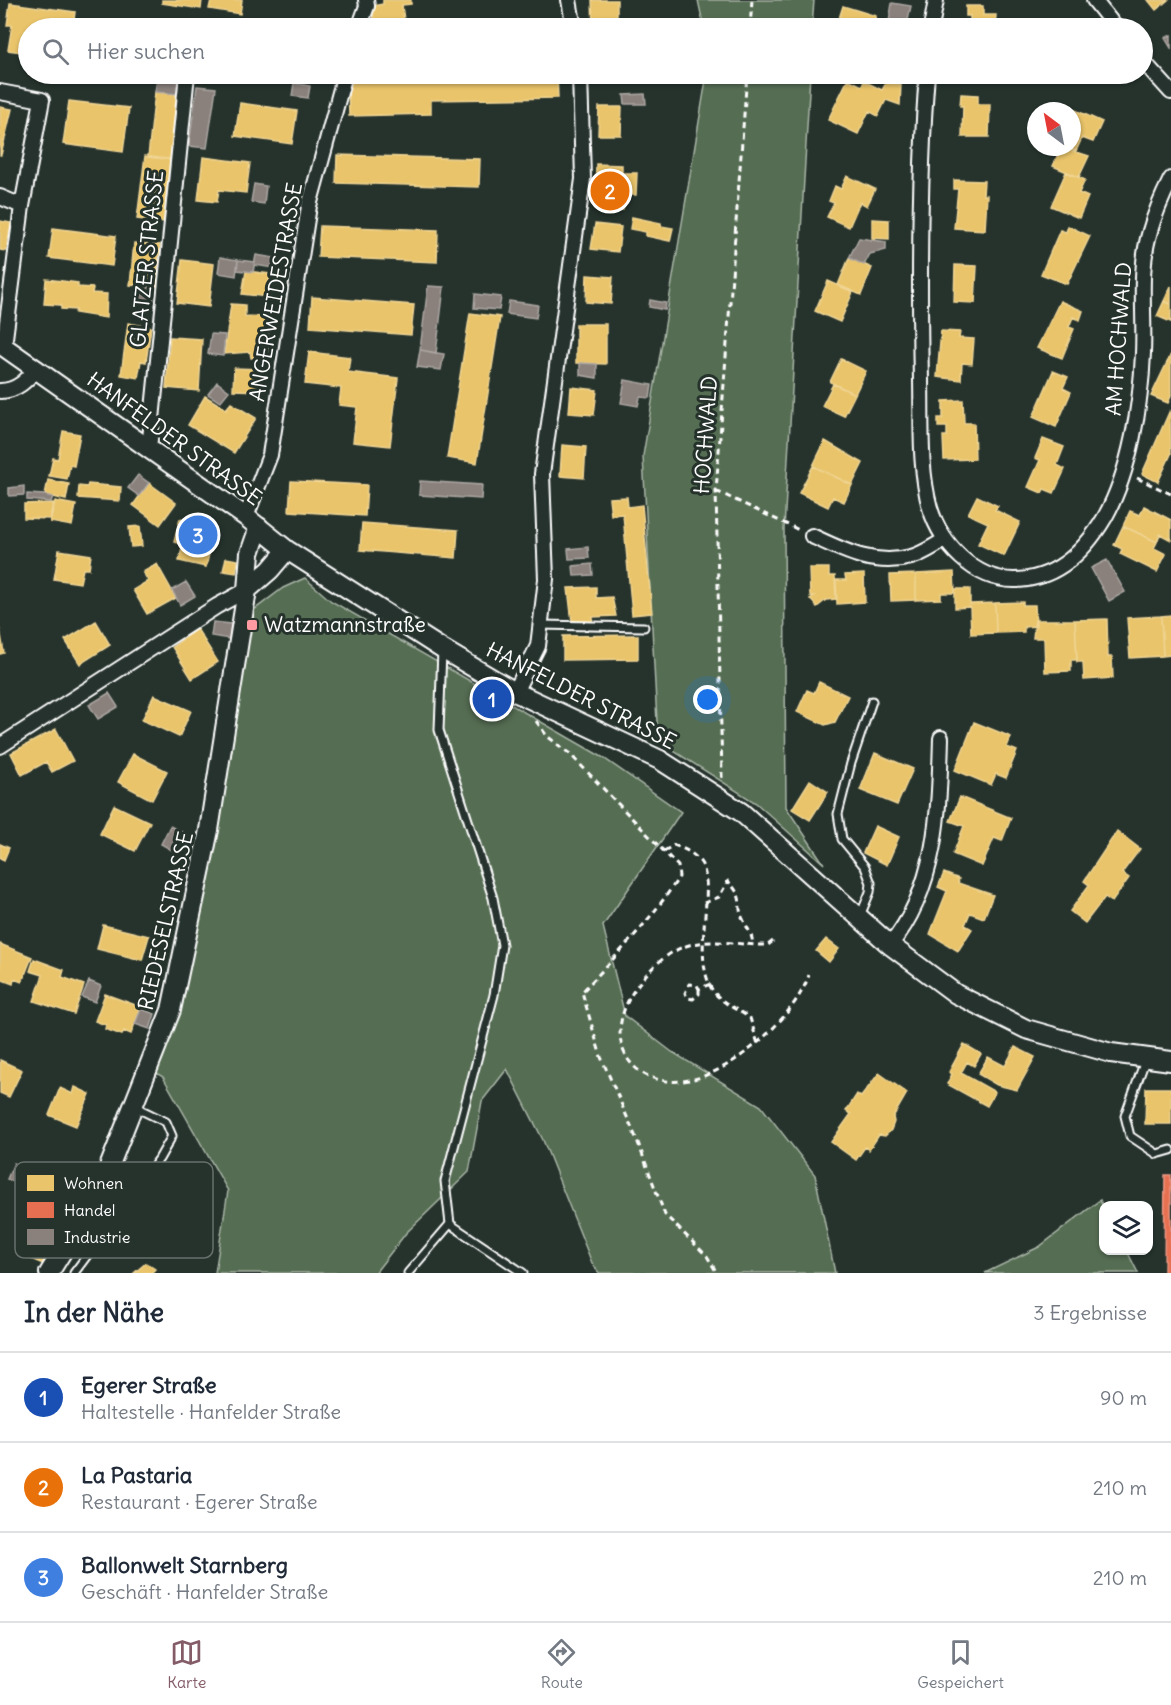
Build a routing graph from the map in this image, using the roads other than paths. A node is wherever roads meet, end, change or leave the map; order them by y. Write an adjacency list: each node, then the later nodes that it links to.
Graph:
1 (366, 0): 5 (street)
2 (569, 0): 6 (street)
3 (936, 0): 7 (street)
4 (1094, 0): 8 (street)
5 (363, 18)
6 (572, 18)
7 (933, 18)
8 (1108, 18)
9 (1153, 72): 15 (street)
10 (186, 84): 22 (street, GLATZER STRASSE)
11 (342, 84): 23 (street, ANGERWEIDESTRASSE)
12 (580, 84): 28 (street)
13 (926, 84): 25 (street, AM HOCHWALD)
14 (0, 92): 18 (street)
15 (1171, 93)
16 (1171, 179): 25 (street, AM HOCHWALD)
17 (0, 197): 18 (street)
18 (22, 206): 19 (street)
19 (2, 345): 20 (street, HANFELDER STRASSE)
20 (37, 368): 21 (street); 22 (street, HANFELDER STRASSE)
21 (0, 391)
22 (149, 449): 23 (street, HANFELDER STRASSE)
23 (252, 522): 26 (street, HANFELDER STRASSE); 27 (street, RIEDESELSTRASSE)
24 (812, 536): 25 (street)
25 (945, 540)
26 (287, 550): 27 (street); 30 (street, HANFELDER STRASSE)
27 (247, 590): 34 (street); 39 (street, RIEDESELSTRASSE)
28 (540, 625): 29 (lane); 31 (street)
29 (644, 627)
30 (442, 649): 31 (street, HANFELDER STRASSE); 43 (lane)
31 (515, 692): 35 (street, HANFELDER STRASSE)
32 (872, 701): 35 (lane)
33 (941, 738): 36 (street)
34 (0, 746)
35 (859, 918): 36 (street, HANFELDER STRASSE)
36 (890, 945): 37 (street, HANFELDER STRASSE)
37 (1146, 1058): 38 (street, HANFELDER STRASSE); 40 (lane)
38 (1171, 1061)
39 (132, 1106): 41 (street, RIEDESELSTRASSE); 42 (lane)
40 (1171, 1150)
41 (111, 1162)
42 (157, 1162)
43 (450, 1224): 48 (lane); 49 (lane)
44 (58, 1258): 46 (street, RIEDESELSTRASSE)
45 (85, 1258): 47 (lane)
46 (49, 1273)
47 (74, 1273)
48 (408, 1273)
49 (523, 1273)

